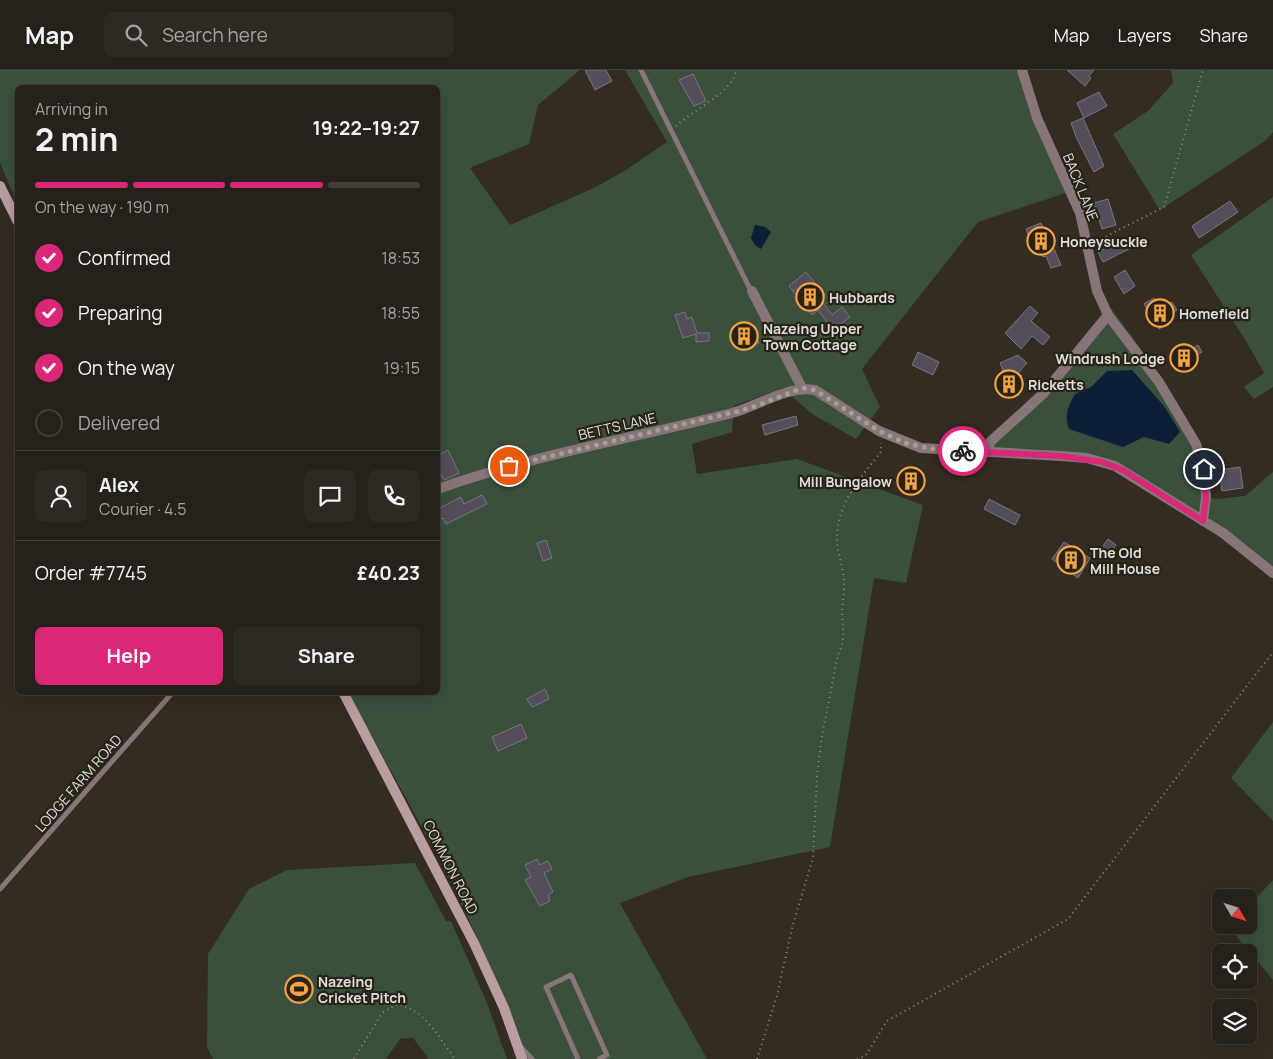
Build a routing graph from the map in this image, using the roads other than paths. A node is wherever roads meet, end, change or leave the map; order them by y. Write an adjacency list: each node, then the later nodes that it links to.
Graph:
1 (641, 70): 5 (lane)
2 (1022, 70): 6 (street, BACK LANE)
3 (0, 186): 4 (street)
4 (15, 216)
5 (752, 292): 7 (street)
6 (1108, 315): 8 (street); 10 (street, BACK LANE)
7 (802, 388): 8 (street); 9 (street, BETTS LANE)
8 (988, 452): 10 (street)
9 (440, 488)
10 (1203, 521): 11 (street)
11 (1273, 573)
12 (170, 695): 14 (lane, LODGE FARM ROAD)
13 (345, 695): 15 (street, COMMON ROAD)
14 (0, 889)
15 (515, 1041): 16 (street, COMMON ROAD); 17 (lane)
16 (522, 1059)
17 (532, 1059)
18 (578, 1059): 19 (lane)
19 (599, 1059)

